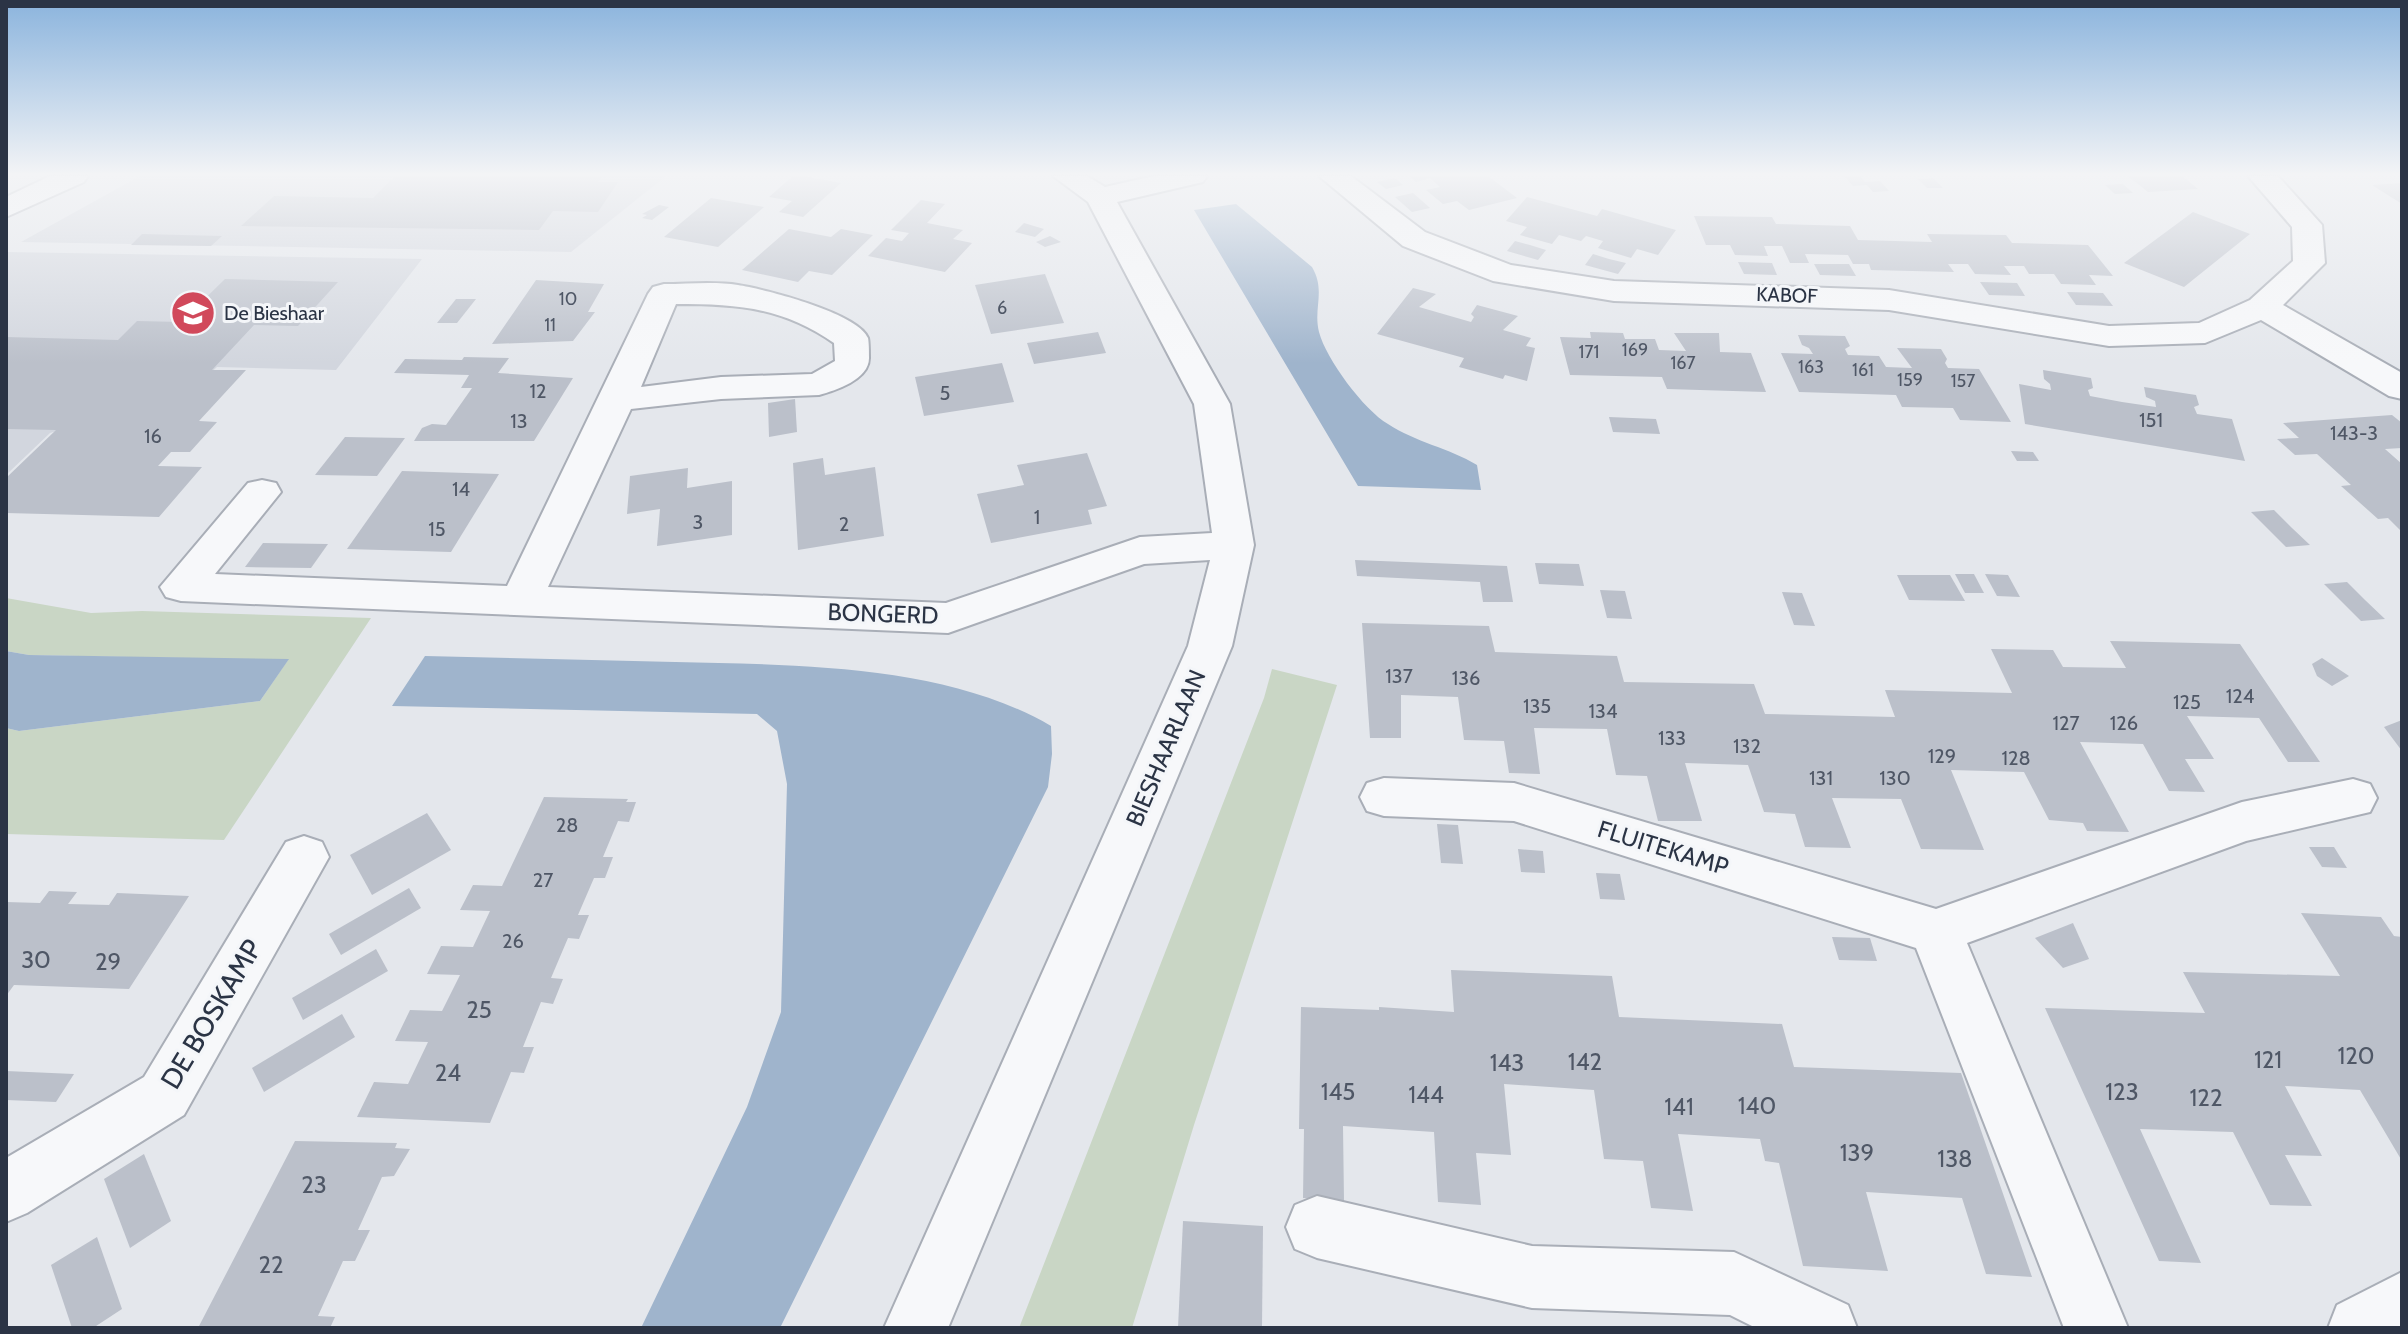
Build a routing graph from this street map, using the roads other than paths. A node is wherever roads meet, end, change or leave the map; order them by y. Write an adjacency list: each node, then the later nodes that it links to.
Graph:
1 (1115, 238): 8 (street, BIESHAARLAAN)
2 (1413, 238): 4 (street, KABOF)
3 (2308, 238): 4 (street, KABOF)
4 (2262, 307): 5 (street)
5 (2402, 388)
6 (617, 400): 6 (street); 9 (street)
7 (262, 492): 9 (street, BONGERD)
8 (1234, 545): 9 (street, BONGERD); 17 (street, BIESHAARLAAN)
9 (521, 600)
10 (1384, 797): 13 (street, FLUITEKAMP)
11 (2353, 798): 13 (street)
12 (304, 857): 14 (street, DE BOSKAMP)
13 (1936, 932): 19 (street)
14 (6, 1192)
15 (1317, 1227): 18 (street)
16 (2402, 1304): 20 (street)
17 (916, 1328)
18 (1825, 1328)
19 (2096, 1328)
20 (2360, 1328)

